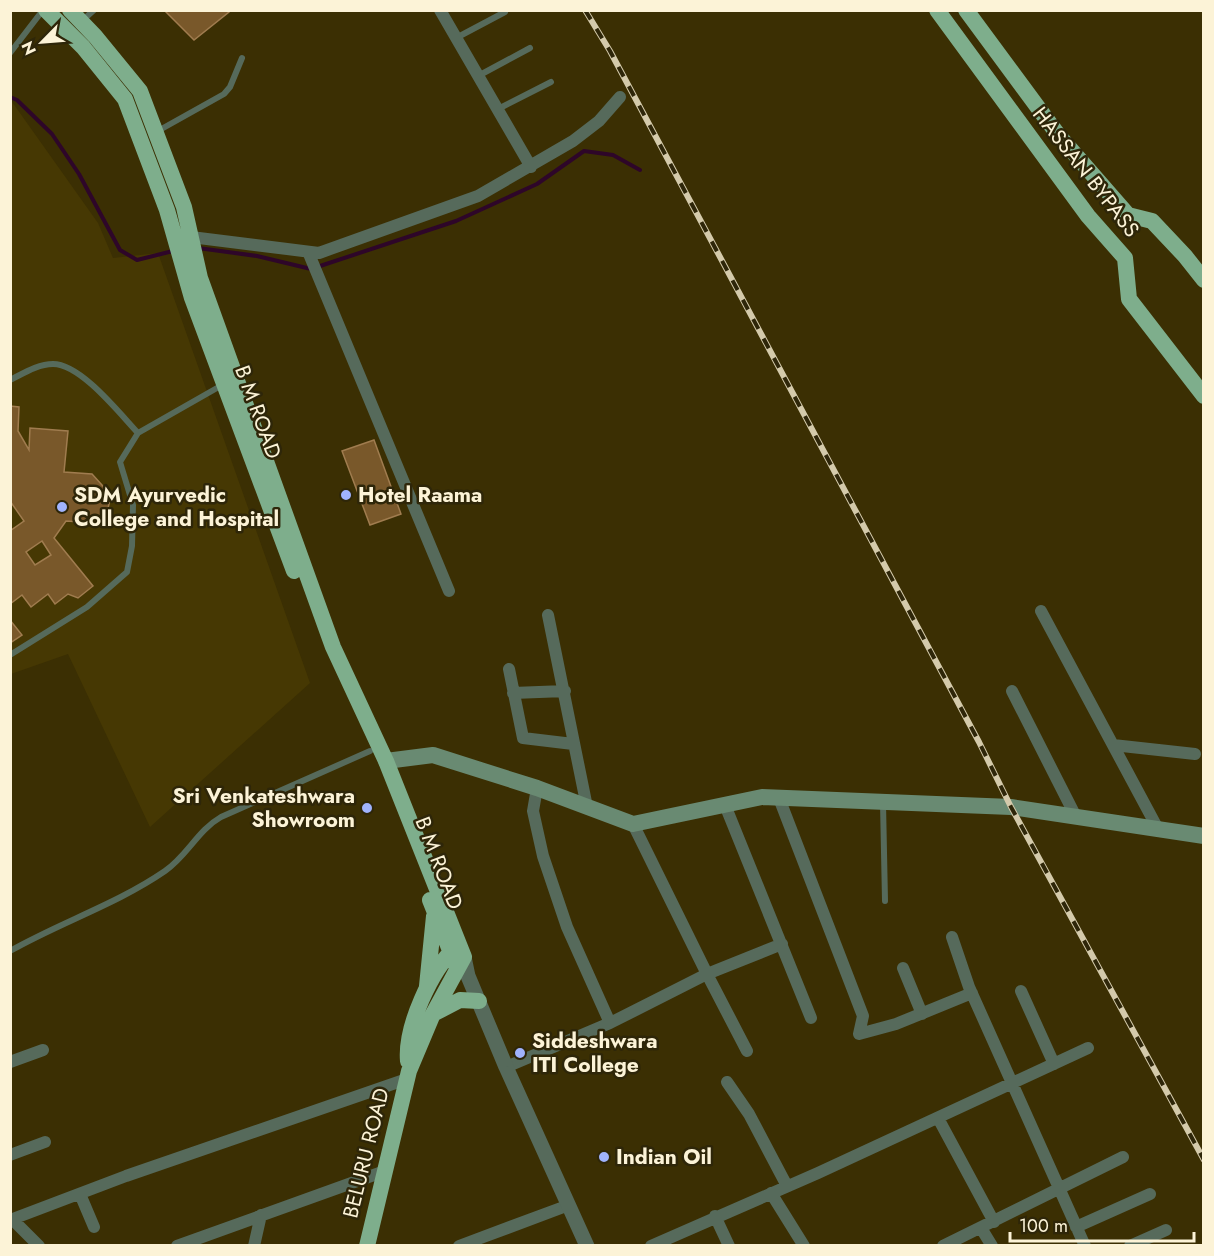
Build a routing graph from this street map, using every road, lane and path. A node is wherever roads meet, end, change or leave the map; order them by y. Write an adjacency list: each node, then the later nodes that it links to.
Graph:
1 (45, 10): 9 (lane); 11 (highway, B M ROAD)
2 (440, 10): 7 (street)
3 (937, 10): 24 (highway, HASSAN BYPASS)
4 (966, 10): 21 (highway, HASSAN BYPASS)
5 (505, 12): 7 (lane)
6 (82, 14): 11 (highway, B M ROAD)
7 (456, 38): 12 (street)
8 (530, 48): 12 (lane)
9 (10, 53)
10 (242, 58): 16 (lane)
11 (106, 62): 16 (highway, B M ROAD); 18 (highway, B M ROAD)
12 (478, 76): 15 (street)
13 (551, 82): 15 (lane)
14 (620, 97): 17 (street)
15 (497, 110): 17 (street)
16 (155, 132): 18 (highway, B M ROAD)
17 (531, 167): 19 (street)
18 (186, 242): 19 (street); 20 (highway, B M ROAD)
19 (309, 254): 26 (street)
20 (189, 266): 23 (highway, B M ROAD); 38 (highway, B M ROAD)
21 (1203, 280)
22 (10, 380): 25 (lane)
23 (224, 384): 25 (lane); 36 (highway, B M ROAD)
24 (1203, 396)
25 (138, 433): 29 (lane)
26 (448, 591)
27 (1041, 611): 35 (street)
28 (548, 615): 31 (street)
29 (10, 655)
30 (509, 669): 33 (street)
31 (565, 691): 33 (street); 34 (street)
32 (1012, 691): 44 (street)
33 (513, 693): 34 (street)
34 (573, 744): 43 (street)
35 (1113, 745): 37 (street); 46 (street)
36 (370, 751): 49 (highway, B M ROAD); 52 (lane)
37 (1195, 754)
38 (386, 761): 39 (main road); 53 (highway, B M ROAD)
39 (537, 788): 43 (main road); 63 (street)
40 (779, 798): 41 (main road); 42 (main road); 61 (street)
41 (883, 802): 44 (main road); 48 (lane)
42 (725, 805): 45 (main road); 51 (street)
43 (587, 807): 45 (main road)
44 (1075, 815): 46 (main road)
45 (633, 824): 55 (street)
46 (1158, 829): 47 (main road)
47 (1203, 836)
48 (885, 901)
49 (434, 914): 53 (highway, B M ROAD); 56 (highway)
50 (952, 937): 58 (street)
51 (782, 944): 55 (street); 62 (street)
52 (10, 951)
53 (459, 959): 56 (highway, BELURU ROAD); 59 (street, B M ROAD); 60 (highway, BELURU ROAD)
54 (903, 968): 61 (street)
55 (707, 974): 63 (street); 66 (street)
56 (427, 987): 70 (highway, BELURU ROAD)
57 (1021, 991): 68 (street)
58 (972, 993): 61 (street); 72 (street)
59 (478, 1001): 60 (highway); 69 (street, B M ROAD)
60 (433, 1014): 70 (highway, BELURU ROAD)
61 (922, 1014)
62 (812, 1018)
63 (610, 1023): 69 (street)
64 (1088, 1048): 68 (street)
65 (43, 1050): 67 (street)
66 (747, 1051)
67 (10, 1062)
68 (1054, 1064): 72 (street)
69 (506, 1067): 83 (street, B M ROAD)
70 (408, 1075): 77 (highway, BELURU ROAD); 81 (street)
71 (727, 1082): 78 (street)
72 (1014, 1083): 73 (street); 79 (street)
73 (938, 1118): 78 (street); 87 (street)
74 (45, 1142): 75 (street)
75 (10, 1155)
76 (1123, 1157): 79 (street)
77 (385, 1171): 84 (street); 96 (highway, BELURU ROAD)
78 (787, 1186): 80 (street)
79 (1059, 1188): 87 (street); 89 (street)
80 (771, 1193): 85 (street); 101 (street)
81 (80, 1194): 86 (street); 88 (street)
82 (1150, 1194): 89 (street)
83 (569, 1205): 97 (street); 98 (street, B M ROAD)
84 (261, 1215): 94 (street); 95 (street)
85 (715, 1216): 99 (street); 100 (street)
86 (11, 1220): 93 (street)
87 (994, 1221): 90 (street)
88 (94, 1227)
89 (1076, 1227): 92 (street)
90 (981, 1228): 102 (street); 103 (street)
91 (1166, 1230): 104 (street)
92 (1080, 1244)
93 (39, 1245)
94 (177, 1245)
95 (254, 1245)
96 (367, 1245)
97 (459, 1245)
98 (588, 1245)
99 (651, 1245)
100 (729, 1245)
101 (804, 1245)
102 (943, 1245)
103 (992, 1245)
104 (1130, 1245)

